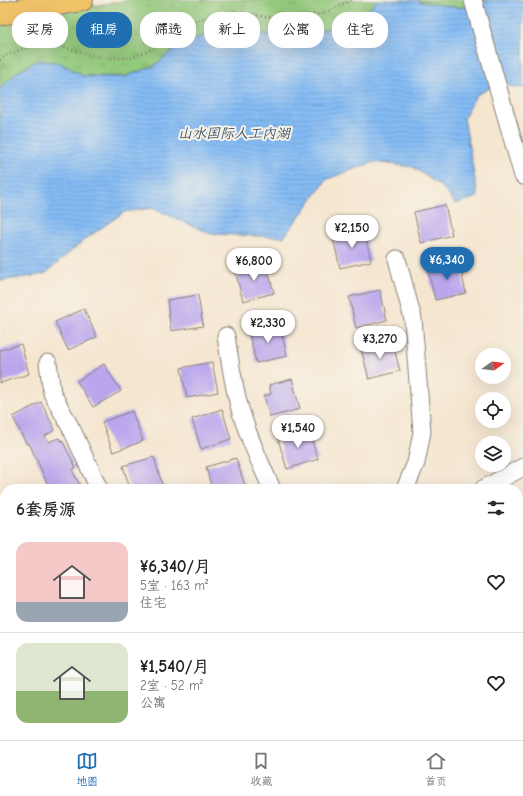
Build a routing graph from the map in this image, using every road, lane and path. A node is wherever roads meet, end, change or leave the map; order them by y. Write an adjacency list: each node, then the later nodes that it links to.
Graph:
1 (82, 0): 4 (highway)
2 (351, 0): 5 (path)
3 (473, 0): 6 (street)
4 (0, 14)
5 (0, 60)
6 (523, 176)
7 (397, 259): 13 (street)
8 (226, 336): 12 (street)
9 (48, 363): 11 (street)
10 (523, 467): 14 (street)
11 (97, 484)
12 (270, 484)
13 (407, 484)
14 (492, 484)

